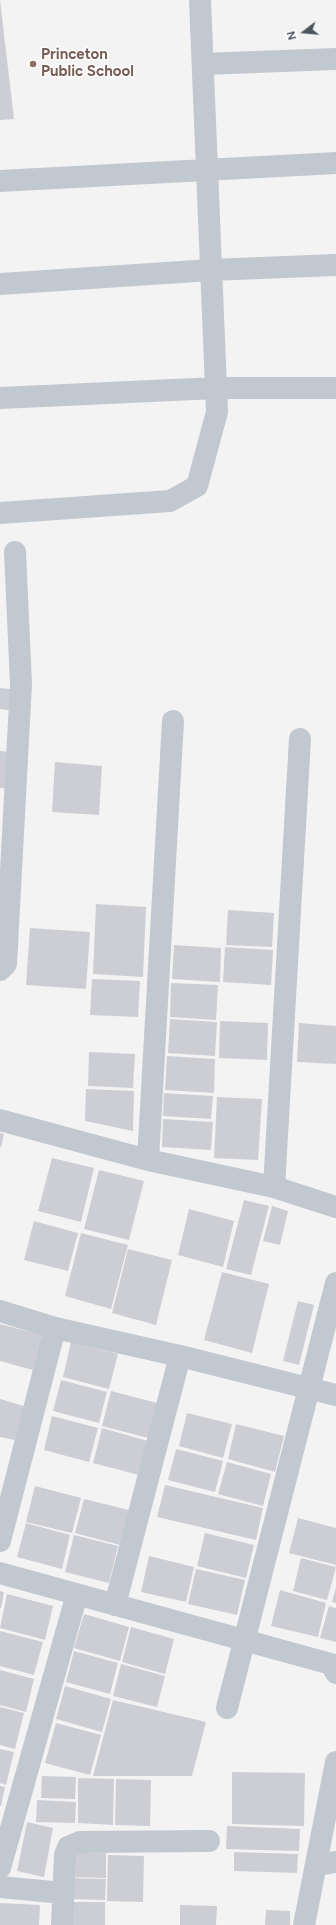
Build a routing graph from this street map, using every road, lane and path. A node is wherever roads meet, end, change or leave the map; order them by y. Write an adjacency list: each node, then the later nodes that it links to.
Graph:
1 (200, 0): 3 (street)
2 (336, 60): 3 (street)
3 (203, 64): 5 (street)
4 (336, 163): 5 (street)
5 (207, 171): 6 (street); 8 (street)
6 (0, 181)
7 (336, 266): 8 (street)
8 (211, 270): 9 (street); 10 (street)
9 (0, 284)
10 (216, 388): 11 (street); 12 (street); 13 (street)
11 (336, 388)
12 (0, 398)
13 (0, 513)
14 (15, 552): 17 (street)
15 (173, 721): 19 (street)
16 (300, 739): 20 (street)
17 (0, 970)
18 (0, 1120): 19 (street)
19 (148, 1160): 20 (street)
20 (274, 1187): 21 (street)
21 (336, 1206)
22 (336, 1283): 26 (street)
23 (0, 1311): 24 (street)
24 (55, 1328): 25 (street); 28 (street)
25 (180, 1356): 26 (street); 31 (street)
26 (310, 1387): 27 (street); 32 (street)
27 (336, 1395)
28 (0, 1541)
29 (0, 1573): 30 (street)
30 (77, 1594): 31 (street); 38 (street)
31 (115, 1605): 32 (street)
32 (245, 1640): 33 (street); 34 (street)
33 (336, 1672)
34 (227, 1708)
35 (336, 1762): 37 (street)
36 (209, 1841): 40 (street)
37 (326, 1863): 42 (street)
38 (0, 1868)
39 (0, 1887): 40 (street)
40 (63, 1893): 41 (street)
41 (62, 1925)
42 (304, 1925)

